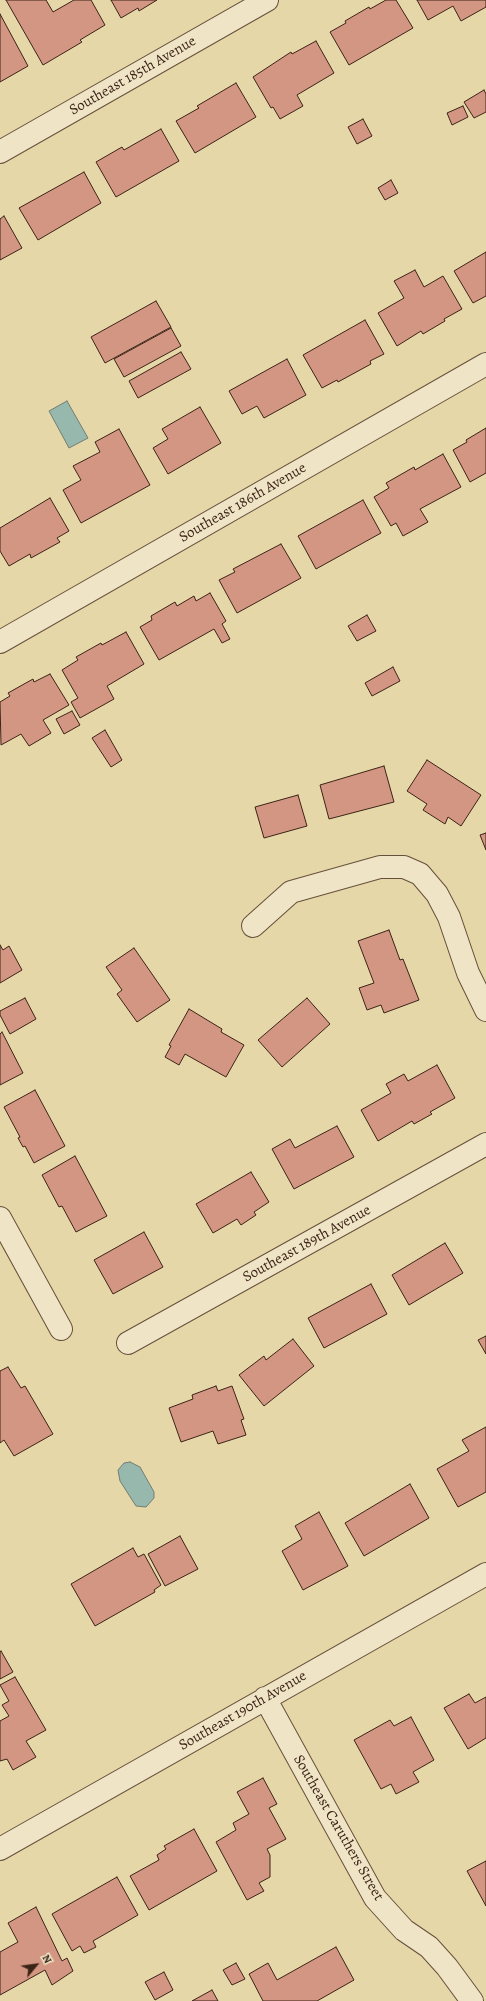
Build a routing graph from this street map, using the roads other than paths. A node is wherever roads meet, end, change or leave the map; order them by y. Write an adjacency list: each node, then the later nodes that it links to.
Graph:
1 (267, 0): 2 (street, Southeast 185th Avenue)
2 (0, 152)
3 (486, 364): 4 (street, Southeast 186th Avenue)
4 (0, 642)
5 (253, 926): 6 (street)
6 (486, 1010)
7 (486, 1144): 10 (street, Southeast 189th Avenue)
8 (0, 1218): 9 (street)
9 (61, 1330)
10 (128, 1343)
11 (486, 1574): 12 (street, Southeast 190th Avenue)
12 (265, 1698): 13 (street, Southeast 190th Avenue); 14 (street, Southeast Caruthers Street)
13 (0, 1849)
14 (472, 2001)

